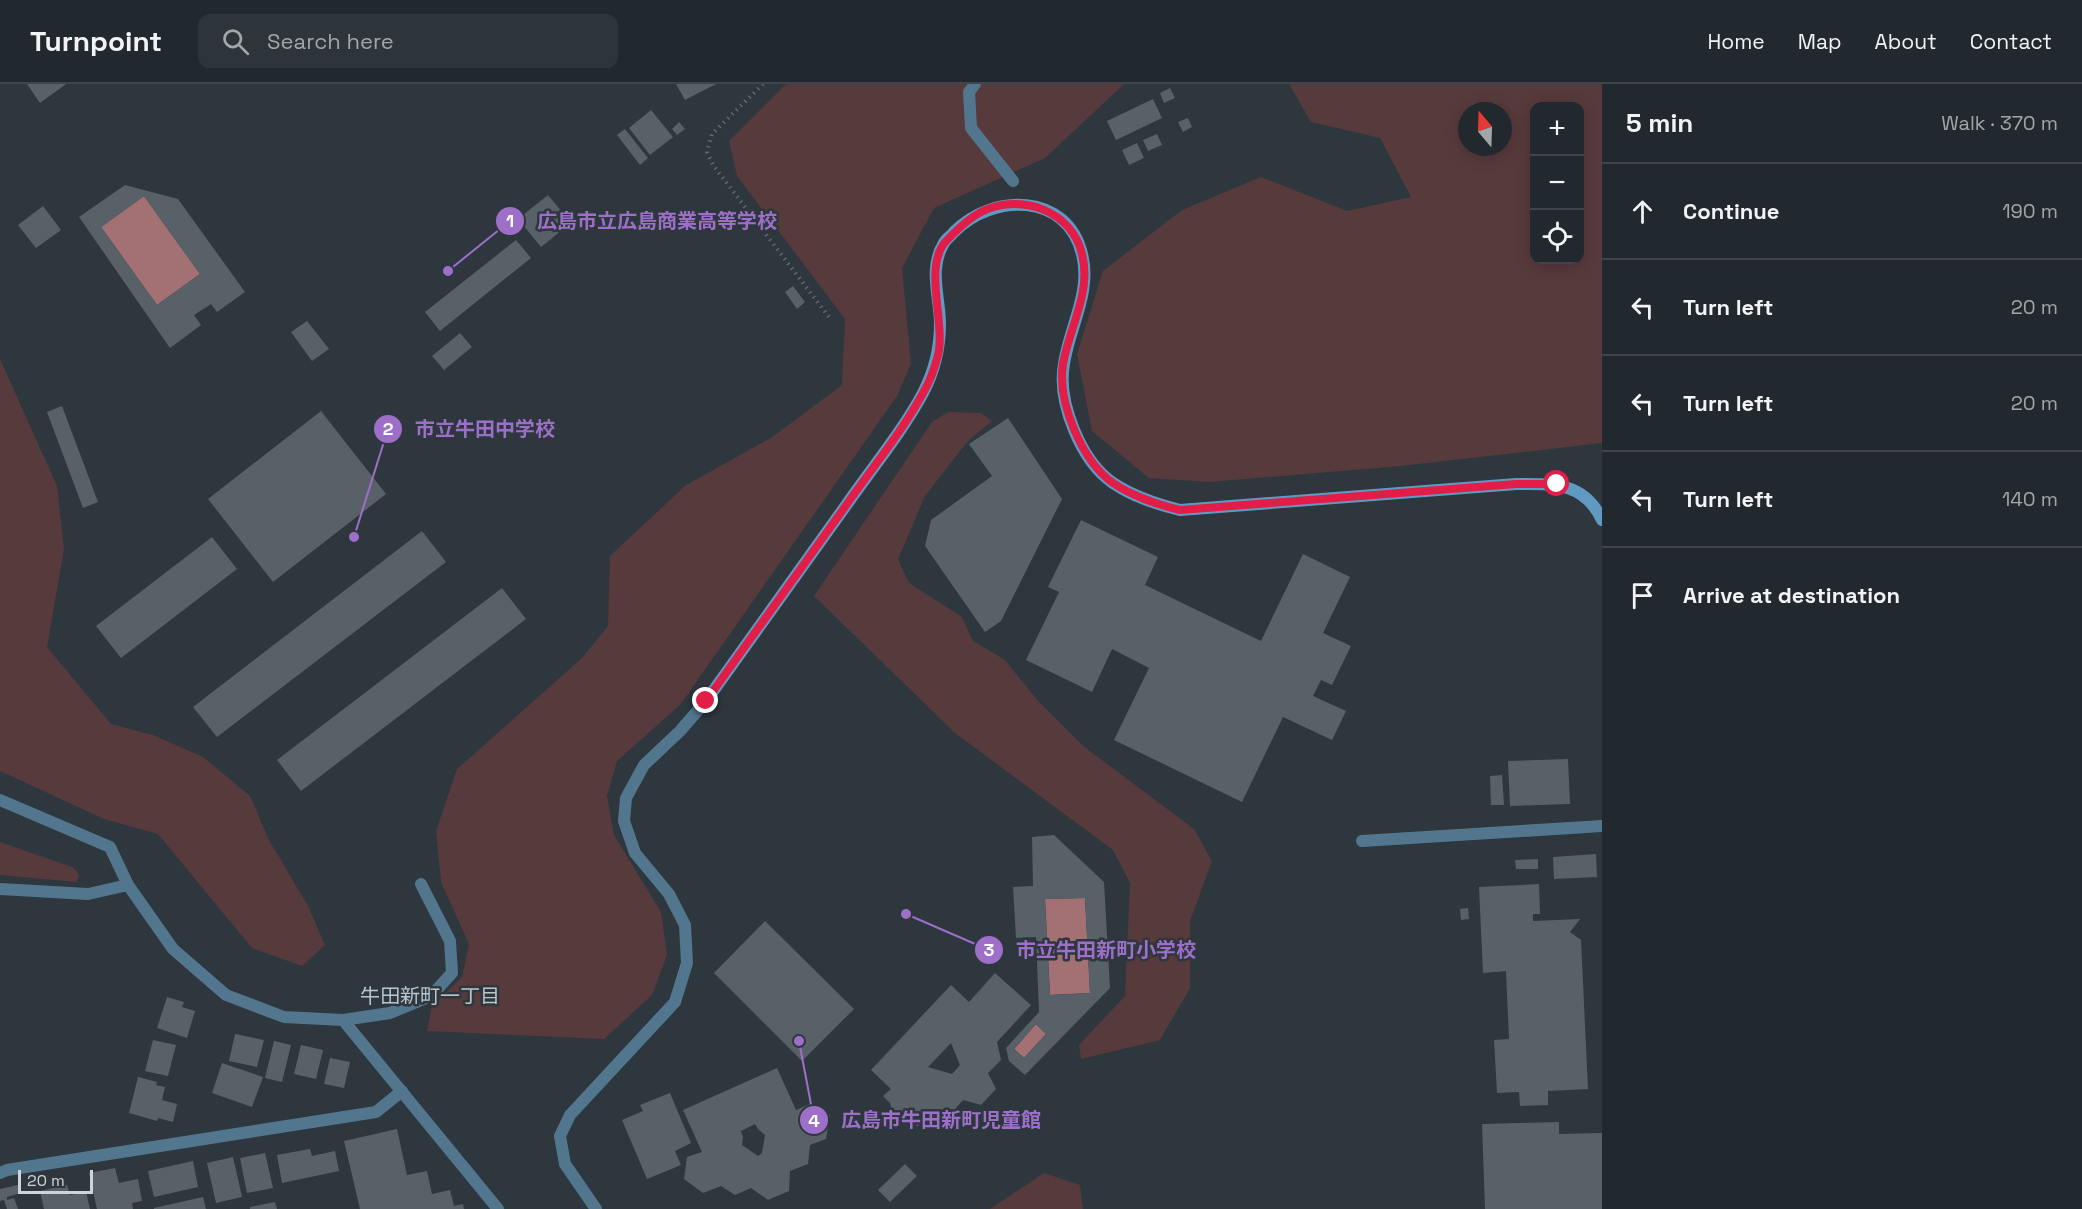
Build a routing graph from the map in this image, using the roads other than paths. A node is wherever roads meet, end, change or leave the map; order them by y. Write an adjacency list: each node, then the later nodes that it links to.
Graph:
1 (975, 84): 2 (street)
2 (1013, 181)
3 (1602, 520): 14 (street)
4 (0, 800): 8 (street)
5 (1602, 826): 6 (street)
6 (1362, 841)
7 (421, 884): 10 (street)
8 (128, 885): 9 (street); 10 (street)
9 (0, 889)
10 (343, 1020): 11 (street)
11 (402, 1091): 12 (street); 13 (street)
12 (0, 1173)
13 (498, 1209)
14 (596, 1209)

